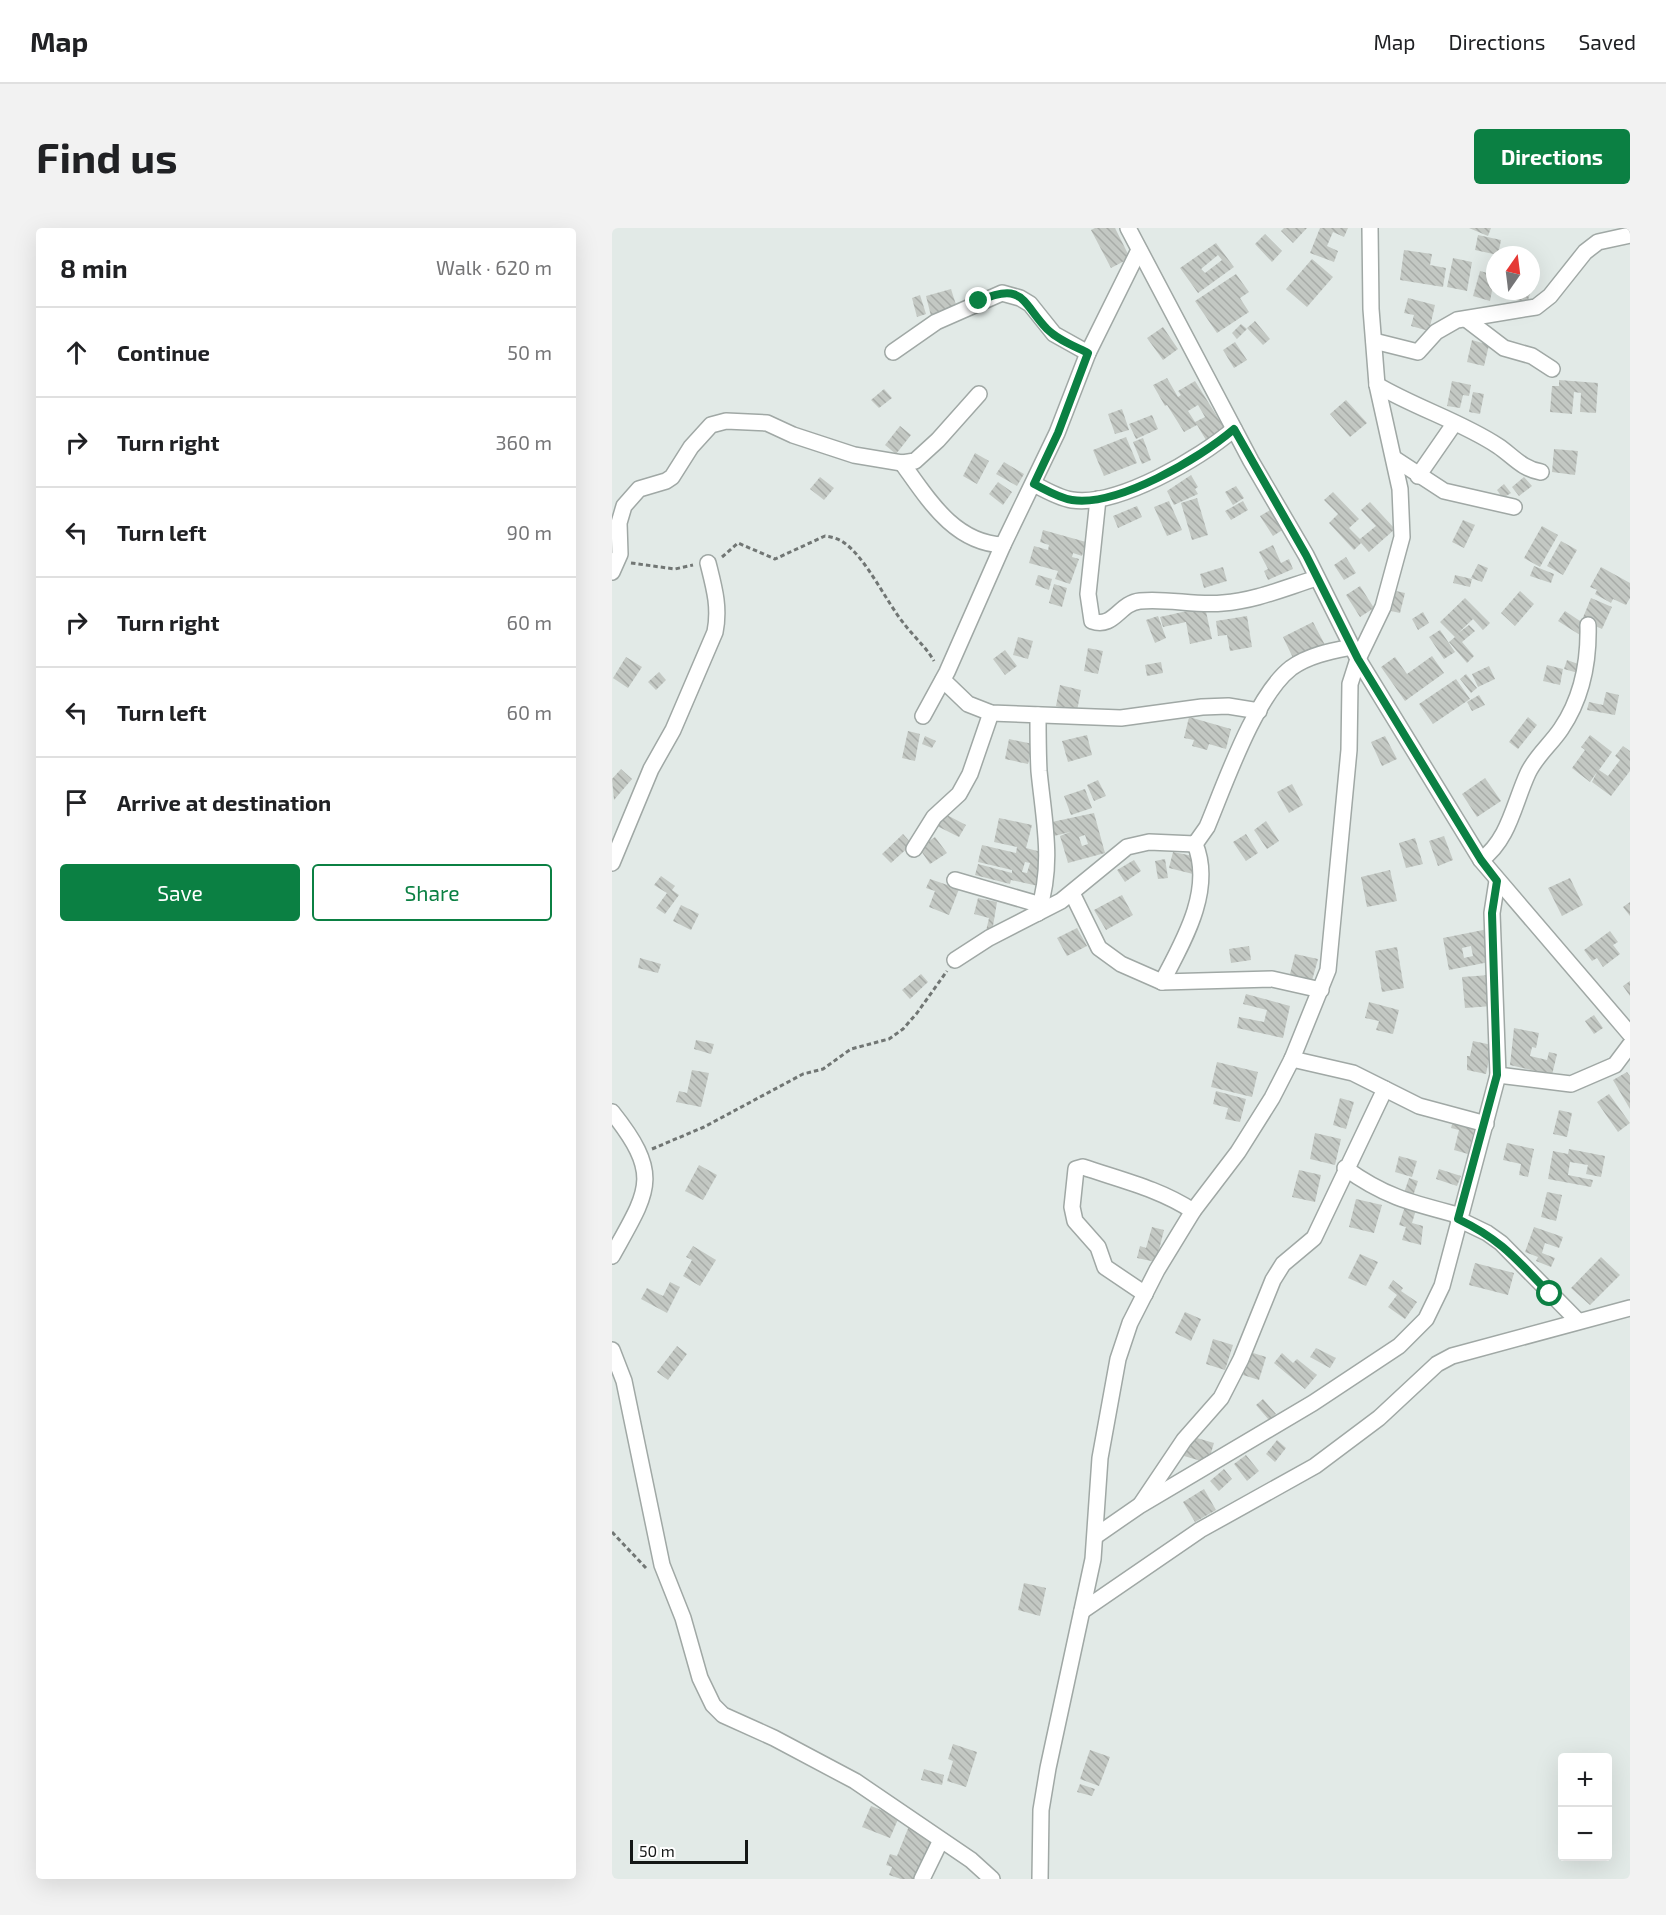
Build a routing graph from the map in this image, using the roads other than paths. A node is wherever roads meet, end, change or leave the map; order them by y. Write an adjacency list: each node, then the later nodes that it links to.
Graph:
1 (1370, 228): 5 (street)
2 (1630, 235): 4 (street)
3 (1135, 236): 7 (street); 12 (street)
4 (1466, 319): 5 (street); 8 (street)
5 (1374, 341): 9 (street)
6 (893, 352): 7 (street)
7 (1088, 353): 17 (street)
8 (1552, 369)
9 (1377, 385): 11 (street); 13 (street)
10 (979, 394): 14 (street)
11 (1454, 424): 15 (street); 16 (street)
12 (1234, 429): 18 (street); 23 (street)
13 (1395, 459): 16 (street); 25 (street)
14 (902, 463): 20 (street); 22 (street)
15 (1541, 472)
16 (1418, 476): 19 (street)
17 (1034, 484): 18 (street); 20 (street)
18 (1098, 499): 23 (street)
19 (1514, 507)
20 (1003, 545): 26 (street)
21 (708, 563): 34 (street)
22 (616, 565)
23 (1317, 578): 25 (street)
24 (1588, 625): 33 (street)
25 (1355, 653): 27 (street); 33 (street); 41 (street)
26 (945, 676): 28 (street); 30 (street)
27 (1259, 711): 29 (street); 31 (street)
28 (991, 713): 29 (street); 32 (street)
29 (1038, 715): 38 (street)
30 (923, 716)
31 (1196, 844): 37 (street); 40 (street)
32 (914, 849)
33 (1481, 860): 36 (street)
34 (612, 863)
35 (955, 880): 38 (street)
36 (1497, 881): 42 (street); 46 (street)
37 (1072, 893): 38 (street); 40 (street)
38 (1039, 909): 39 (street)
39 (955, 960)
40 (1162, 982): 41 (street)
41 (1321, 990): 45 (street)
42 (1624, 1016): 43 (street)
43 (1630, 1034)
44 (1630, 1045): 46 (street)
45 (1292, 1059): 47 (street); 51 (street)
46 (1497, 1075): 49 (street)
47 (1385, 1089): 49 (street); 50 (street)
48 (612, 1112): 53 (street)
49 (1486, 1124): 52 (street)
50 (1345, 1168): 52 (street); 58 (street)
51 (1193, 1211): 54 (street); 54 (street)
52 (1458, 1217): 56 (street); 58 (street)
53 (612, 1256)
54 (1145, 1294): 59 (street)
55 (1630, 1308): 56 (street)
56 (1578, 1322): 60 (street)
57 (612, 1350): 61 (street)
58 (1139, 1506): 59 (street)
59 (1097, 1535): 60 (street)
60 (1082, 1611): 64 (street)
61 (940, 1840): 62 (street); 63 (street)
62 (922, 1879)
63 (992, 1879)
64 (1040, 1879)

